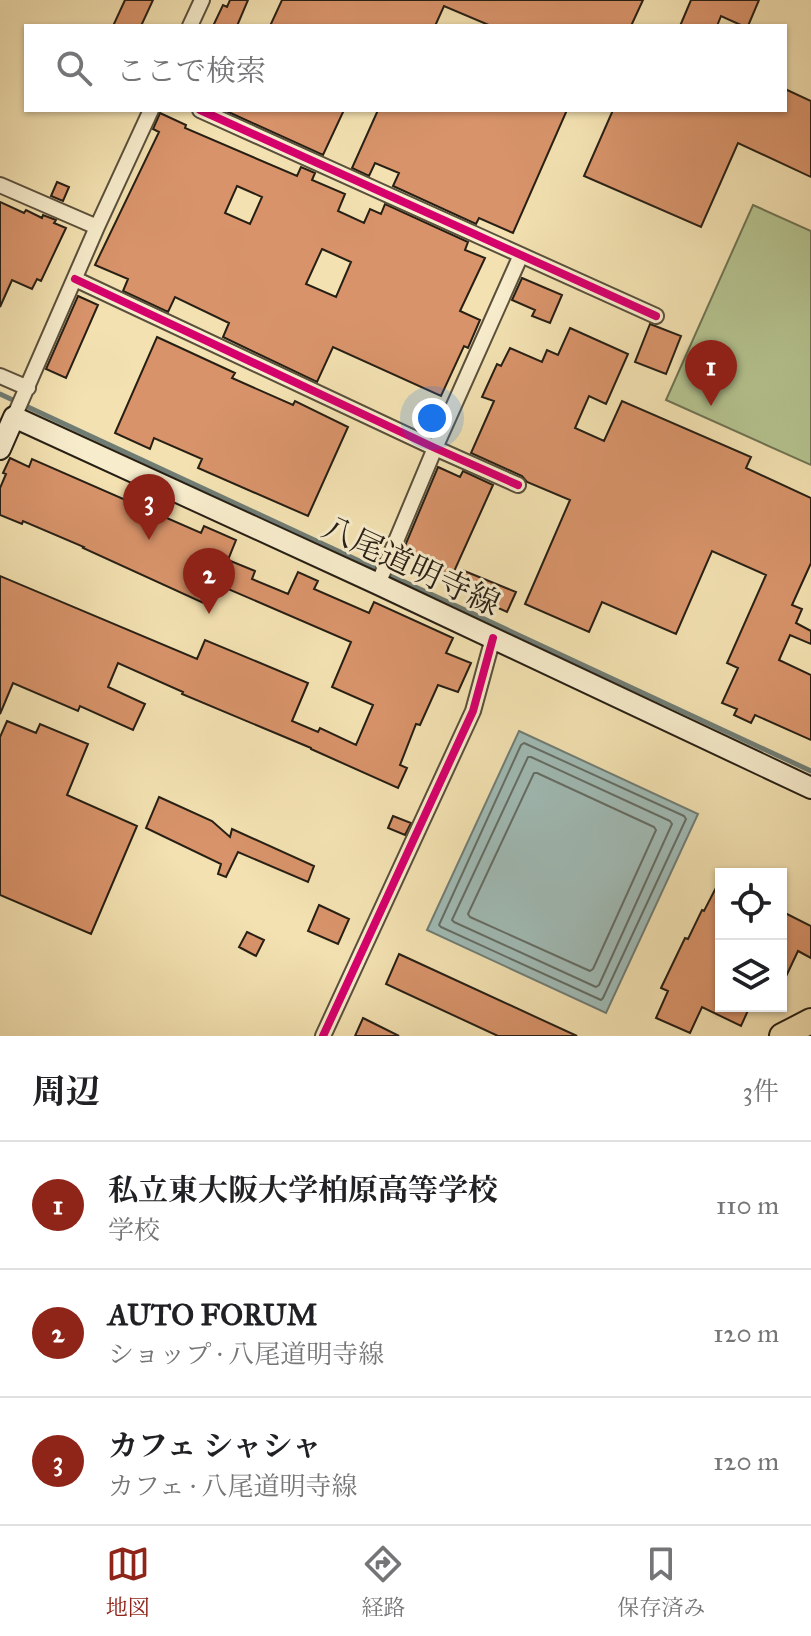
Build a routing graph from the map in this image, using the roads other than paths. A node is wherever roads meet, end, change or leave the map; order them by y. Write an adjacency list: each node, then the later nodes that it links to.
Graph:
1 (202, 0): 2 (street)
2 (191, 24)
3 (150, 112): 6 (street)
4 (204, 112): 7 (street)
5 (0, 185): 6 (street)
6 (97, 227): 8 (street)
7 (521, 255): 9 (street); 13 (street)
8 (75, 279): 11 (street); 13 (street)
9 (656, 316)
10 (0, 376): 11 (street)
11 (28, 388): 12 (street)
12 (14, 417): 14 (main road); 16 (main road, 八尾道明寺線)
13 (435, 448): 15 (street); 16 (street)
14 (0, 449)
15 (518, 485)
16 (382, 574): 17 (main road, 八尾道明寺線)
17 (493, 638): 18 (main road, 八尾道明寺線); 20 (street)
18 (811, 788)
19 (811, 1021): 21 (highway)
20 (323, 1036)
21 (782, 1036)

